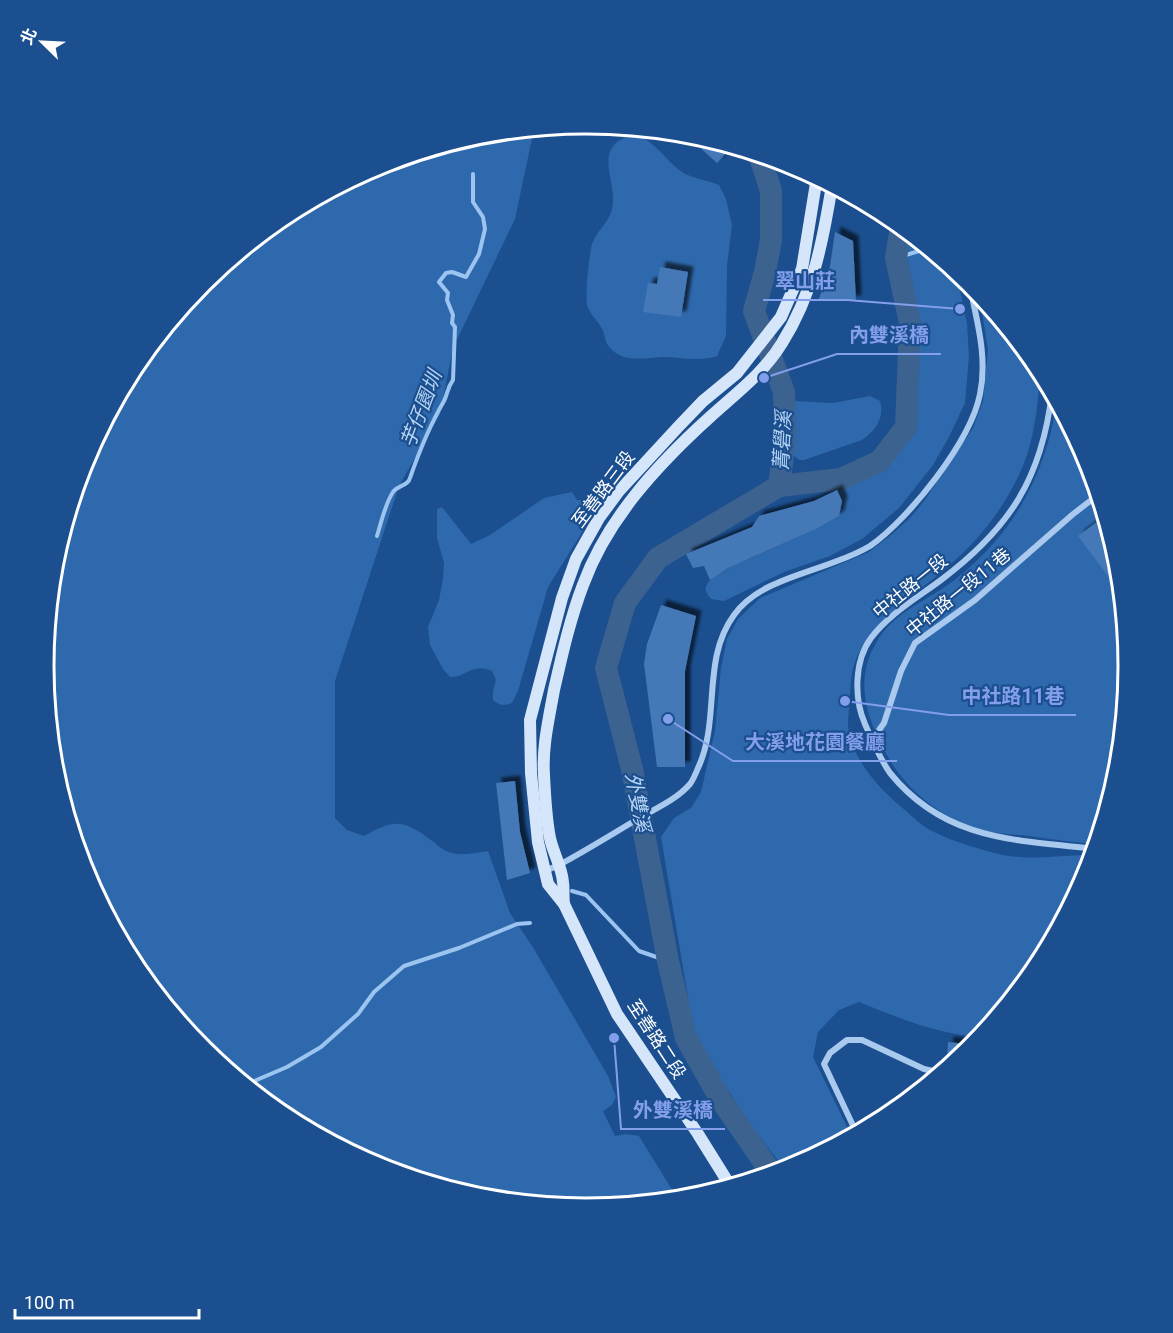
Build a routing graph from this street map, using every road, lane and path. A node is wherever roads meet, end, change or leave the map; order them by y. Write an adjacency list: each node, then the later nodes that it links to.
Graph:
1 (816, 186): 9 (street, 至善路三段)
2 (831, 194): 8 (street, 至善路三段)
3 (972, 300): 8 (street)
4 (1050, 405): 6 (street, 中社路一段)
5 (1092, 500): 6 (street, 中社路一段11巷)
6 (872, 740): 7 (street, 中社路一段)
7 (1087, 848)
8 (559, 866): 9 (street); 10 (street, 至善路二段)
9 (544, 871): 10 (street, 至善路二段)
10 (564, 904): 13 (street, 至善路二段)
11 (933, 1071): 12 (street)
12 (854, 1127)
13 (727, 1180)

